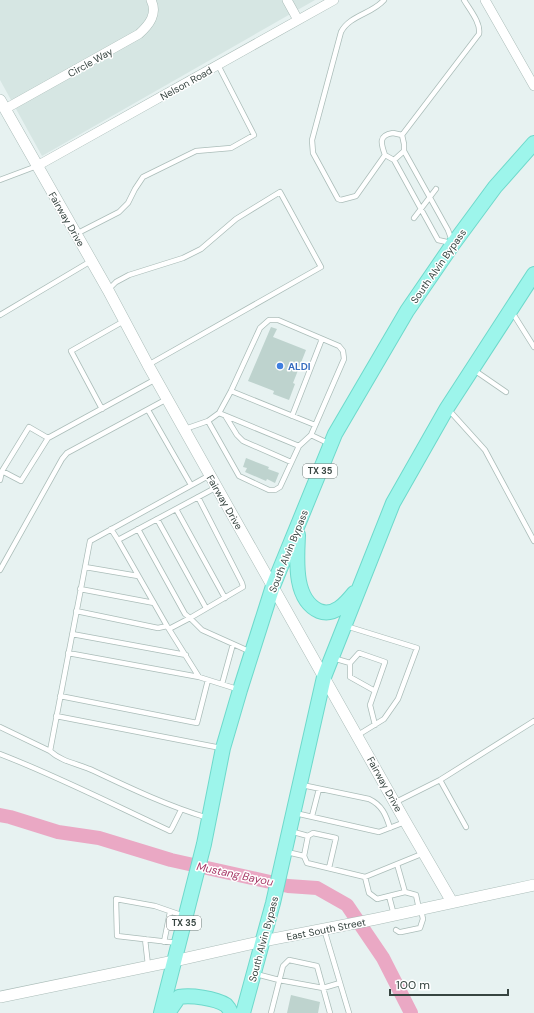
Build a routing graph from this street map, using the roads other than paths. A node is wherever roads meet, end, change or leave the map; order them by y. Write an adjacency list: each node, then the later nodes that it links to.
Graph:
1 (151, 0): 10 (street, Circle Way)
2 (286, 0): 7 (street)
3 (334, 0): 7 (street, Nelson Road)
4 (384, 0): 14 (lane)
5 (465, 0): 11 (lane)
6 (485, 0): 9 (street)
7 (298, 20): 8 (street, Nelson Road)
8 (218, 65): 16 (street, Nelson Road); 22 (lane)
9 (534, 86)
10 (3, 105): 16 (street, Fairway Drive)
11 (402, 135): 13 (lane); 14 (lane)
12 (534, 143): 23 (main road, South Alvin Bypass / TX 35)
13 (404, 150): 15 (lane); 19 (lane)
14 (385, 155): 15 (lane)
15 (394, 160): 20 (lane)
16 (38, 166): 17 (lane); 22 (street, Fairway Drive)
17 (0, 180)
18 (436, 189): 19 (lane)
19 (429, 197): 20 (lane); 23 (lane)
20 (421, 208): 21 (lane); 23 (lane)
21 (414, 218)
22 (76, 234): 24 (street, Fairway Drive)
23 (453, 244): 49 (main road, South Alvin Bypass / TX 35)
24 (91, 261): 26 (street, Fairway Drive); 28 (lane)
25 (534, 274): 27 (main road, South Alvin Bypass)
26 (108, 290): 29 (street, Fairway Drive); 32 (lane)
27 (510, 309): 31 (lane); 33 (main road, South Alvin Bypass)
28 (0, 314)
29 (124, 321): 32 (street, Fairway Drive); 39 (lane)
30 (322, 339): 35 (lane); 43 (lane); 45 (lane)
31 (534, 347)
32 (148, 365): 34 (street, Fairway Drive)
33 (472, 369): 36 (lane); 38 (main road, South Alvin Bypass)
34 (156, 379): 37 (street, Fairway Drive); 39 (lane)
35 (231, 391): 41 (lane); 43 (lane)
36 (506, 392)
37 (167, 399): 40 (lane); 46 (street, Fairway Drive)
38 (447, 408): 64 (lane); 69 (main road, South Alvin Bypass)
39 (102, 409): 48 (lane)
40 (148, 410): 55 (lane); 66 (lane)
41 (219, 414): 42 (lane); 44 (lane)
42 (226, 416): 50 (lane); 51 (lane)
43 (292, 416): 45 (lane)
44 (208, 421): 46 (lane); 51 (lane)
45 (315, 425): 47 (lane)
46 (184, 429): 53 (street, Fairway Drive)
47 (311, 435): 49 (lane); 50 (lane)
48 (48, 438): 52 (lane); 52 (lane)
49 (331, 444): 60 (main road, South Alvin Bypass / TX 35)
50 (299, 446): 51 (lane)
51 (291, 462)
52 (2, 471): 54 (lane)
53 (210, 475): 55 (lane); 56 (street, Fairway Drive)
54 (0, 480)
55 (191, 485): 61 (lane)
56 (217, 488): 57 (lane); 68 (street, Fairway Drive)
57 (198, 498): 58 (lane); 71 (lane)
58 (176, 509): 59 (lane); 71 (lane)
59 (157, 519): 62 (lane); 73 (lane)
60 (299, 523): 68 (main road, South Alvin Bypass / TX 35); 69 (main road)
61 (111, 529): 63 (lane); 65 (lane)
62 (138, 529): 63 (lane); 75 (lane)
63 (118, 540): 67 (lane)
64 (534, 541)
65 (85, 567): 67 (lane); 70 (lane)
66 (0, 570)
67 (138, 576): 72 (lane)
68 (273, 586): 80 (main road, South Alvin Bypass / TX 35); 86 (street, Fairway Drive)
69 (360, 586): 76 (main road, South Alvin Bypass)
70 (80, 589): 72 (lane); 74 (lane)
71 (225, 598): 73 (lane)
72 (154, 603): 77 (lane)
73 (206, 608): 75 (lane)
74 (76, 611): 77 (lane); 78 (lane)
75 (190, 618): 77 (lane); 79 (lane)
76 (345, 625): 83 (main road, South Alvin Bypass); 94 (lane)
77 (168, 627): 82 (lane)
78 (72, 634): 81 (lane); 82 (lane)
79 (233, 644): 80 (lane); 88 (lane)
80 (251, 652): 89 (main road, South Alvin Bypass / TX 35)
81 (68, 653): 85 (lane); 91 (lane)
82 (186, 655): 85 (lane)
83 (332, 658): 84 (lane); 86 (main road, South Alvin Bypass)
84 (350, 663): 90 (lane); 90 (lane)
85 (199, 677): 87 (lane)
86 (324, 677): 96 (street, Fairway Drive); 101 (main road, South Alvin Bypass)
87 (208, 680): 88 (lane); 91 (lane)
88 (222, 684): 89 (lane)
89 (240, 690): 97 (main road, South Alvin Bypass / TX 35)
90 (374, 691): 94 (lane)
91 (60, 696): 92 (lane)
92 (56, 716): 97 (lane); 98 (lane)
93 (534, 721): 100 (lane)
94 (375, 725): 96 (lane)
95 (0, 726): 98 (lane)
96 (358, 736): 103 (street, Fairway Drive)
97 (223, 748): 107 (main road, South Alvin Bypass / TX 35)
98 (50, 751): 104 (lane)
99 (0, 754): 104 (lane)
100 (440, 780): 103 (lane); 109 (lane)
101 (300, 784): 102 (lane); 105 (main road, South Alvin Bypass)
102 (319, 788): 106 (lane); 110 (lane)
103 (396, 802): 108 (street, Fairway Drive)
104 (181, 810): 107 (lane)
105 (293, 812): 106 (lane); 111 (main road, South Alvin Bypass)
106 (312, 816): 110 (lane)
107 (208, 818): 126 (main road, South Alvin Bypass / TX 35)
108 (406, 821): 110 (lane); 114 (street, Fairway Drive)
109 (466, 827)
110 (390, 828)
111 (289, 831): 112 (lane); 113 (main road, South Alvin Bypass)
112 (308, 836): 115 (lane); 117 (lane)
113 (284, 852): 115 (lane); 130 (main road, South Alvin Bypass)
114 (424, 853): 116 (lane); 122 (street, Fairway Drive)
115 (304, 856): 117 (lane)
116 (397, 864): 118 (lane); 120 (lane)
117 (330, 868): 118 (lane)
118 (365, 876): 121 (lane)
119 (534, 885): 122 (street, East South Street)
120 (405, 892): 121 (lane); 123 (lane)
121 (389, 896): 125 (lane)
122 (452, 902): 123 (street, East South Street)
123 (420, 909): 125 (street, East South Street); 128 (lane)
124 (170, 912): 126 (lane); 129 (lane); 131 (lane)
125 (394, 915): 127 (street, East South Street)
126 (185, 917): 131 (main road, South Alvin Bypass / TX 35)
127 (324, 929): 130 (street, East South Street); 136 (lane)
128 (396, 930)
129 (144, 939): 131 (lane); 133 (lane)
130 (263, 941): 132 (street, East South Street); 134 (main road, South Alvin Bypass)
131 (171, 942): 132 (main road, South Alvin Bypass / TX 35)
132 (174, 961): 133 (street, East South Street); 139 (main road, South Alvin Bypass / TX 35)
133 (148, 966): 138 (street, East South Street)
134 (254, 974): 135 (lane); 142 (main road, South Alvin Bypass)
135 (279, 980): 137 (lane); 137 (lane); 143 (lane)
136 (340, 983): 137 (lane); 145 (lane)
137 (323, 988): 144 (lane)
138 (0, 997)
139 (161, 1013)
140 (168, 1013): 141 (main road)
141 (231, 1013)
142 (243, 1013)
143 (271, 1013)
144 (330, 1013)
145 (349, 1013)

